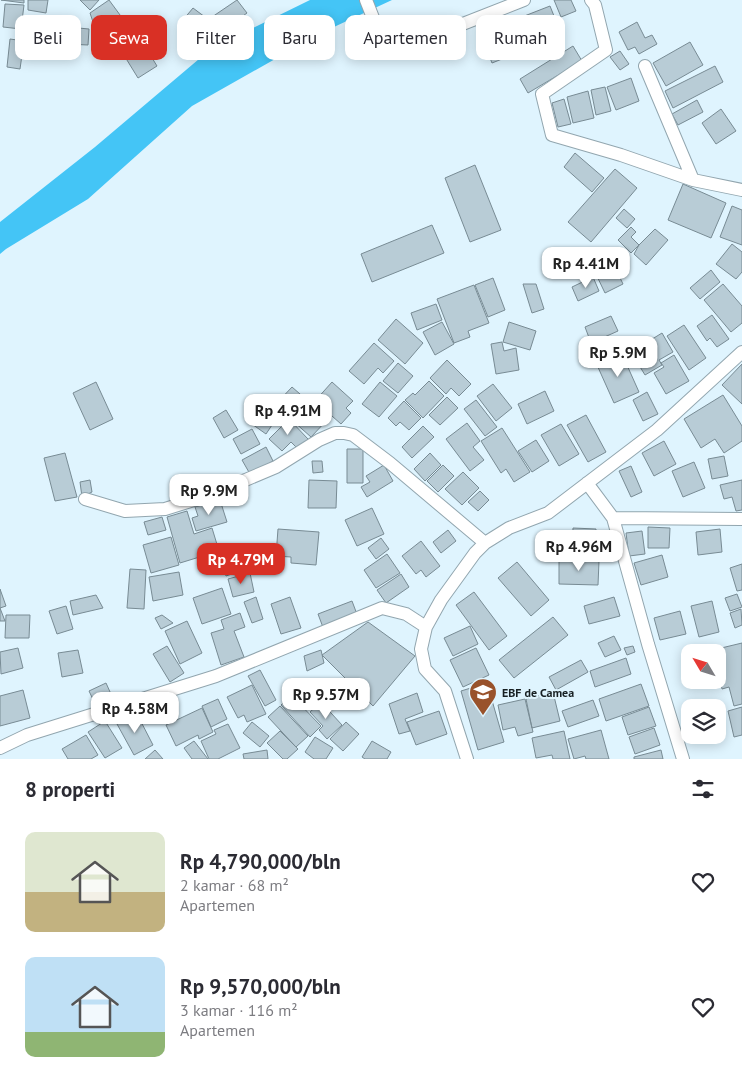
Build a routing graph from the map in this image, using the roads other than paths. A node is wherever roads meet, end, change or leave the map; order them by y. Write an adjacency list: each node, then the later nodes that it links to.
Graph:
1 (366, 0): 2 (street)
2 (524, 0)
3 (591, 0): 5 (street)
4 (645, 66): 5 (street)
5 (693, 180): 6 (street)
6 (742, 190)
7 (742, 352): 8 (street)
8 (587, 483): 10 (street); 12 (street)
9 (85, 499): 12 (street)
10 (613, 518): 11 (street); 16 (street)
11 (742, 520)
12 (485, 543): 13 (street)
13 (426, 627): 14 (street); 15 (street)
14 (0, 748)
15 (467, 759)
16 (683, 759)

